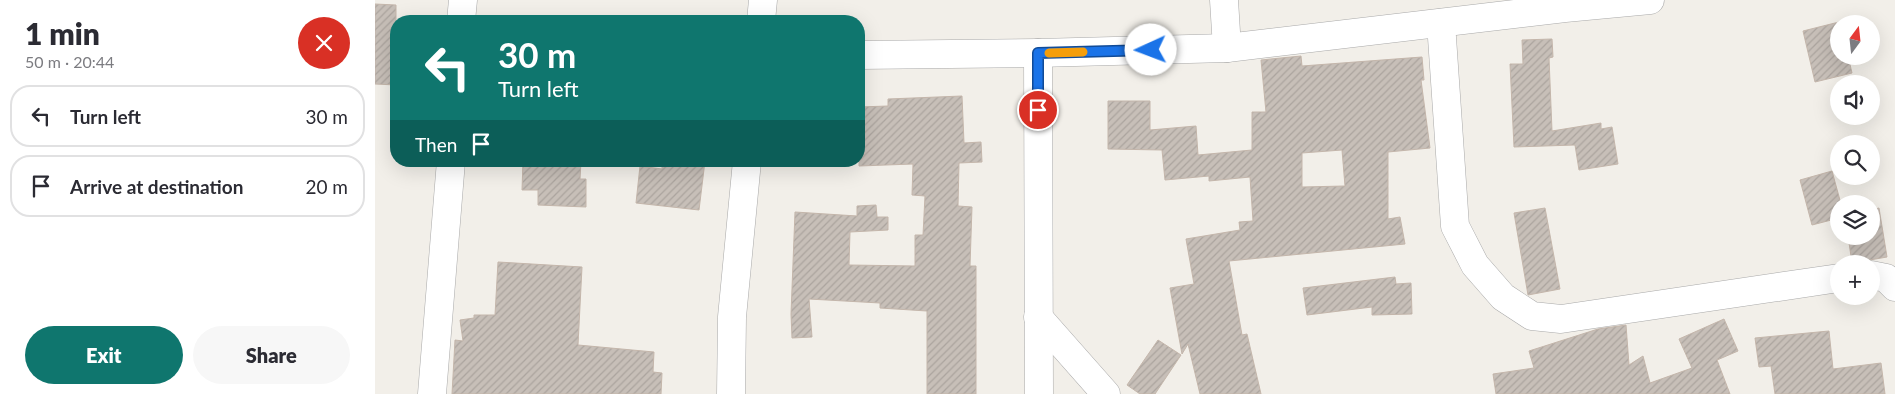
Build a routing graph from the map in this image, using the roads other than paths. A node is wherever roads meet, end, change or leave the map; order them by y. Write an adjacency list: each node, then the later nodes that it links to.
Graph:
1 (463, 0): 6 (street)
2 (763, 0): 7 (street)
3 (1224, 0): 9 (street)
4 (1649, 0): 5 (street)
5 (1564, 4): 8 (street)
6 (462, 15)
7 (762, 15)
8 (1441, 23): 9 (street); 15 (street)
9 (1227, 48): 10 (street)
10 (1038, 53): 11 (street); 17 (street)
11 (865, 54)
12 (451, 167): 18 (street)
13 (746, 167): 19 (street)
14 (1880, 277): 16 (street)
15 (1830, 279)
16 (1895, 287)
17 (1038, 317): 20 (street); 21 (street)
18 (432, 394)
19 (731, 394)
20 (1039, 394)
21 (1106, 394)

